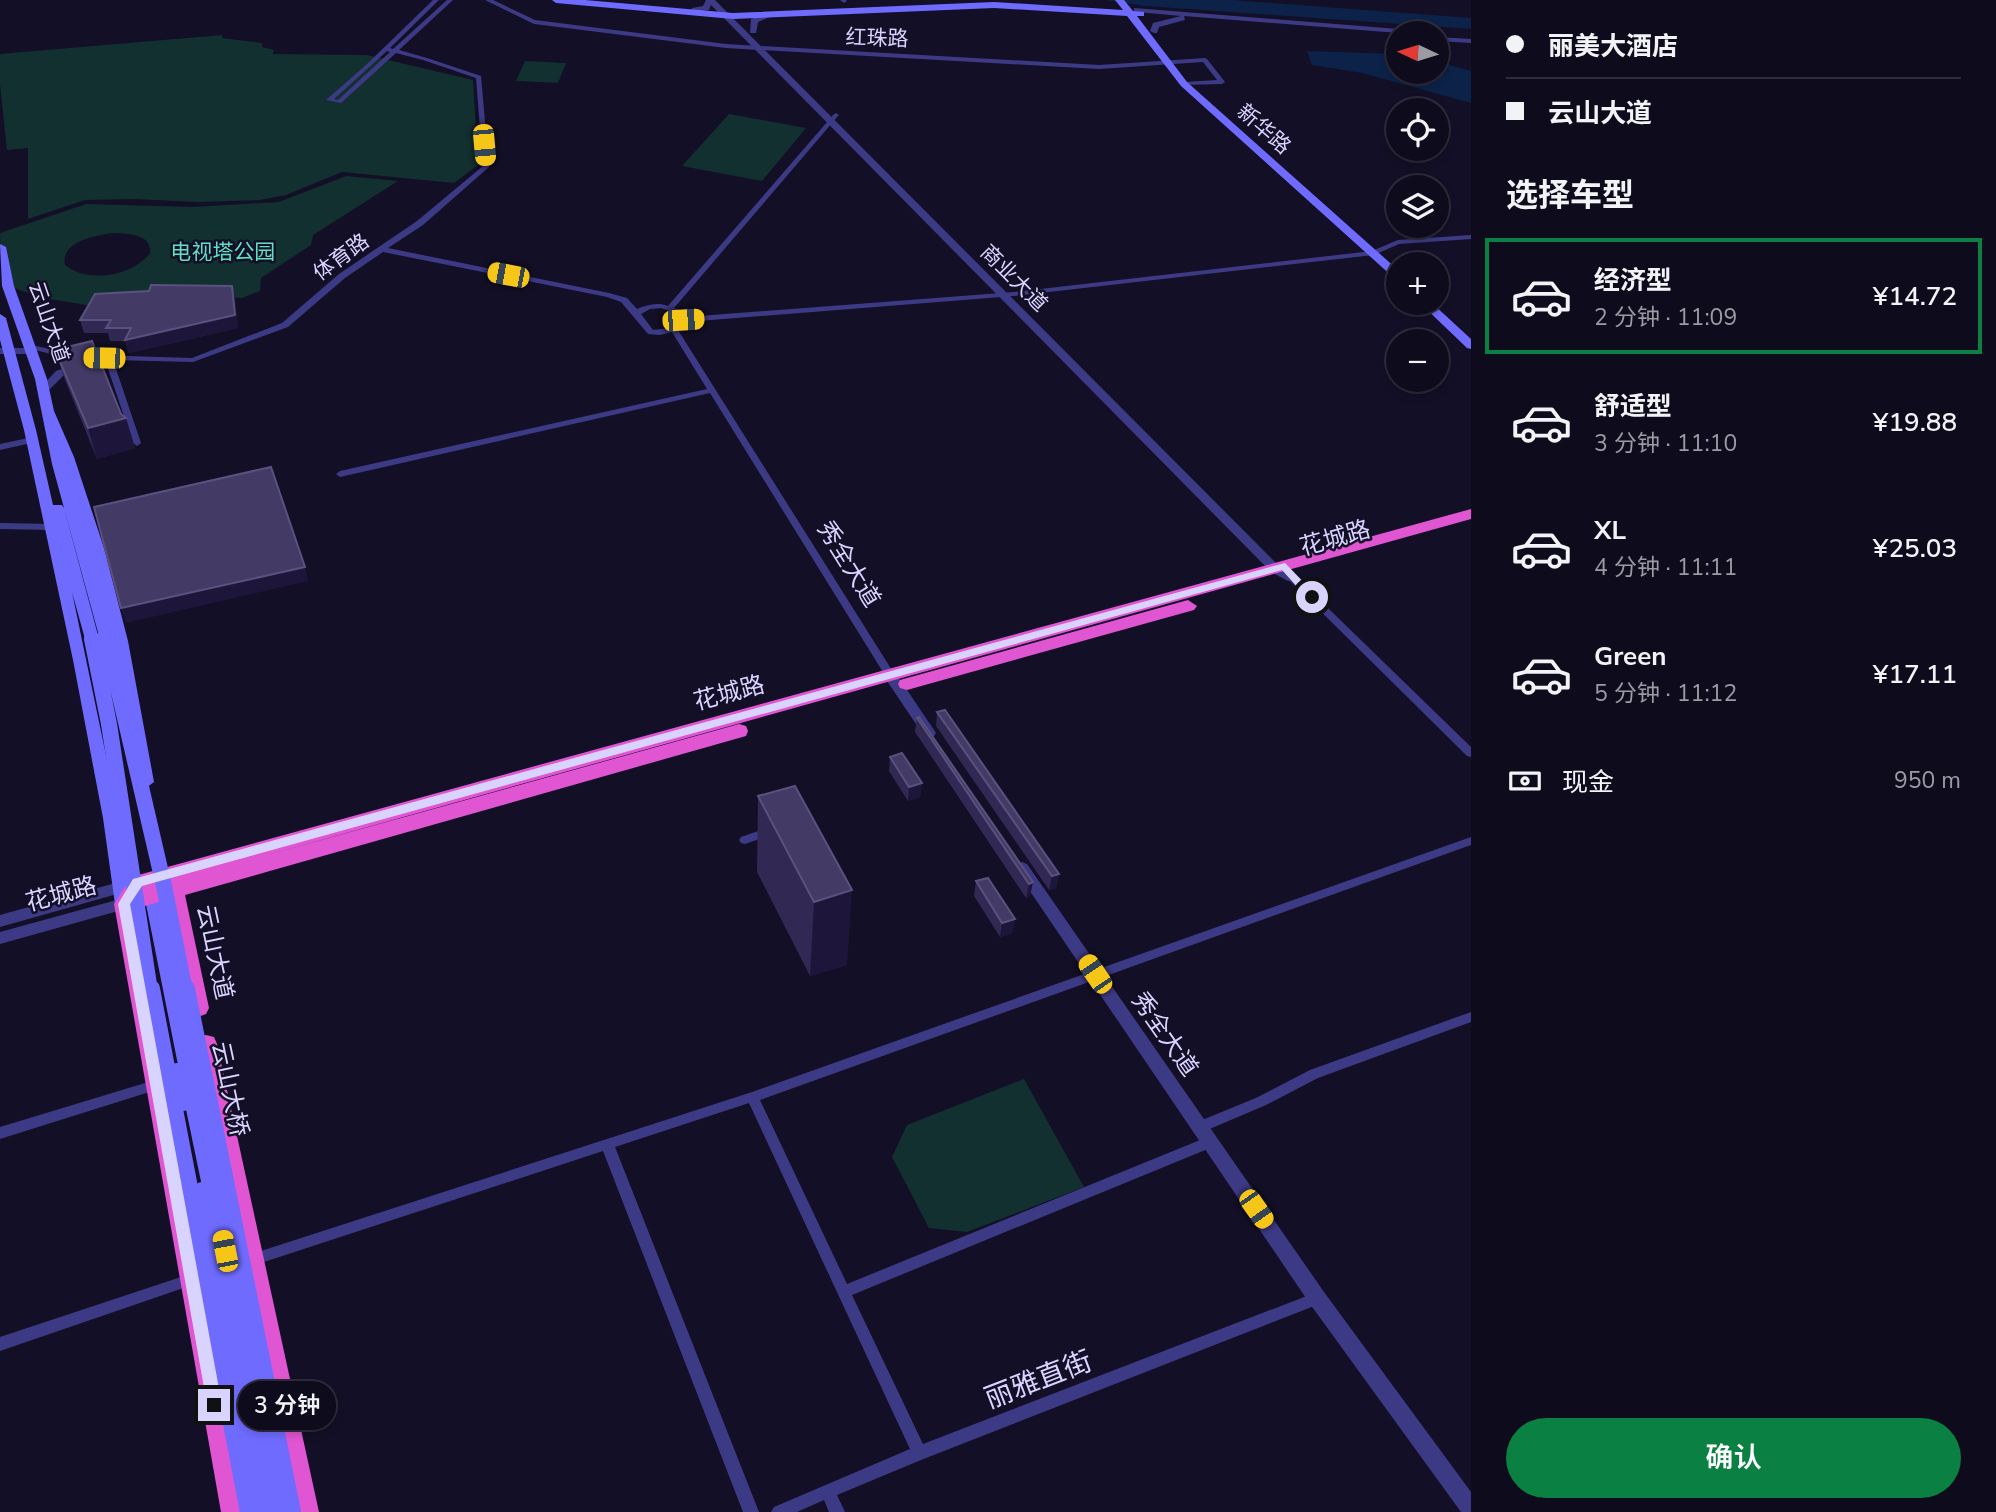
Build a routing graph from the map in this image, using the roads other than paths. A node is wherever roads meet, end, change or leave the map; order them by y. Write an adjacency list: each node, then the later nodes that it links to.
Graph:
1 (436, 0): 20 (street)
2 (450, 0): 21 (street)
3 (488, 0): 19 (street, 红珠路)
4 (556, 0): 10 (main road)
5 (599, 0): 9 (main road)
6 (711, 0): 9 (street); 10 (street, 商业大道)
7 (932, 3): 8 (main road); 10 (main road); 11 (main road)
8 (1129, 7): 12 (street); 13 (street); 15 (main road, 新华路); 22 (main road, 新华路)
9 (695, 10): 10 (main road)
10 (728, 11): 11 (main road); 14 (street, 商业大道); 19 (street, 商业大道)
11 (771, 15): 14 (street)
12 (1185, 18): 15 (street); 16 (street)
13 (1386, 30)
14 (753, 31): 19 (street, 商业大道)
15 (1154, 31): 22 (main road, 新华路)
16 (1386, 34)
17 (1449, 37): 18 (street)
18 (1471, 39)
19 (765, 49): 22 (street, 红珠路); 24 (street, 商业大道)
20 (386, 50): 21 (street, 体育路); 21 (street)
21 (396, 52): 27 (street, 体育路)
22 (1170, 62): 23 (main road, 新华路); 23 (street, 红珠路)
23 (1189, 84): 28 (main road, 新华路)
24 (834, 118): 31 (street, 商业大道); 32 (street)
25 (1471, 237): 28 (street)
26 (0, 247): 41 (main road, 云山大道)
27 (381, 249): 33 (street); 43 (street, 体育路)
28 (1376, 251): 29 (main road, 新华路); 30 (main road, 新华路); 31 (street)
29 (1386, 258)
30 (1386, 262)
31 (1009, 295): 37 (street); 55 (street, 商业大道)
32 (670, 308): 33 (street); 37 (street)
33 (636, 313): 38 (street)
34 (1449, 313): 39 (main road)
35 (1439, 315): 40 (main road)
36 (0, 318): 42 (main road, 云山大道)
37 (683, 320): 38 (street)
38 (674, 329): 45 (street, 秀全大道)
39 (1471, 334)
40 (1471, 345)
41 (30, 346): 42 (street); 43 (street, 体育路); 44 (main road, 云山大道)
42 (4, 347): 47 (main road, 云山大道)
43 (106, 358): 44 (street); 48 (street)
44 (43, 390): 46 (main road, 云山大道)
45 (712, 390): 50 (street); 57 (street, 秀全大道)
46 (49, 413): 56 (main road, 云山大道); 64 (main road, 云山大道)
47 (32, 435): 49 (street); 53 (main road, 云山大道); 56 (main road, 云山大道)
48 (137, 443)
49 (0, 447)
50 (340, 474)
51 (1471, 514): 55 (highway, 花城路)
52 (0, 526): 53 (street)
53 (51, 527): 64 (main road, 云山大道)
54 (1471, 527): 55 (highway, 花城路)
55 (1284, 571): 57 (highway, 花城路); 59 (street, 商业大道)
56 (99, 638): 86 (main road, bridge); 89 (main road, 云山大桥, bridge)
57 (893, 681): 58 (street, 秀全大道); 64 (highway, 花城路)
58 (936, 744)
59 (1471, 753)
60 (778, 829): 61 (street)
61 (745, 840)
62 (1471, 841): 67 (street)
63 (1016, 859): 67 (street, 秀全大道)
64 (145, 889): 65 (street, 花城路); 66 (street, 花城路); 68 (highway, 云山大道); 70 (main road); 77 (highway, 云山大道)
65 (0, 921)
66 (0, 937)
67 (1095, 974): 72 (street); 73 (street, 秀全大道)
68 (138, 986): 70 (main road); 71 (highway, 云山大道)
69 (1471, 1017): 73 (street)
70 (182, 1071): 87 (main road, bridge); 88 (main road, bridge)
71 (155, 1085): 74 (street); 78 (highway, 云山大道)
72 (752, 1097): 76 (street); 79 (street)
73 (1200, 1127): 75 (street, 秀全大道)
74 (0, 1133)
75 (1210, 1142): 79 (street); 80 (street, 秀全大道)
76 (608, 1146): 77 (street); 91 (street)
77 (253, 1260): 78 (street); 90 (highway, 云山大道)
78 (191, 1280): 81 (street); 85 (highway, 云山大道)
79 (843, 1292): 82 (street)
80 (1317, 1298): 82 (street, 丽雅直街); 84 (street, 秀全大道)
81 (0, 1344)
82 (919, 1454): 83 (street, 丽雅直街)
83 (828, 1491): 92 (street, 丽雅直街); 93 (street)
84 (1471, 1509)
85 (235, 1512)
86 (250, 1512)
87 (263, 1512)
88 (280, 1512)
89 (291, 1512)
90 (305, 1512)
91 (751, 1512)
92 (779, 1512)
93 (837, 1512)

